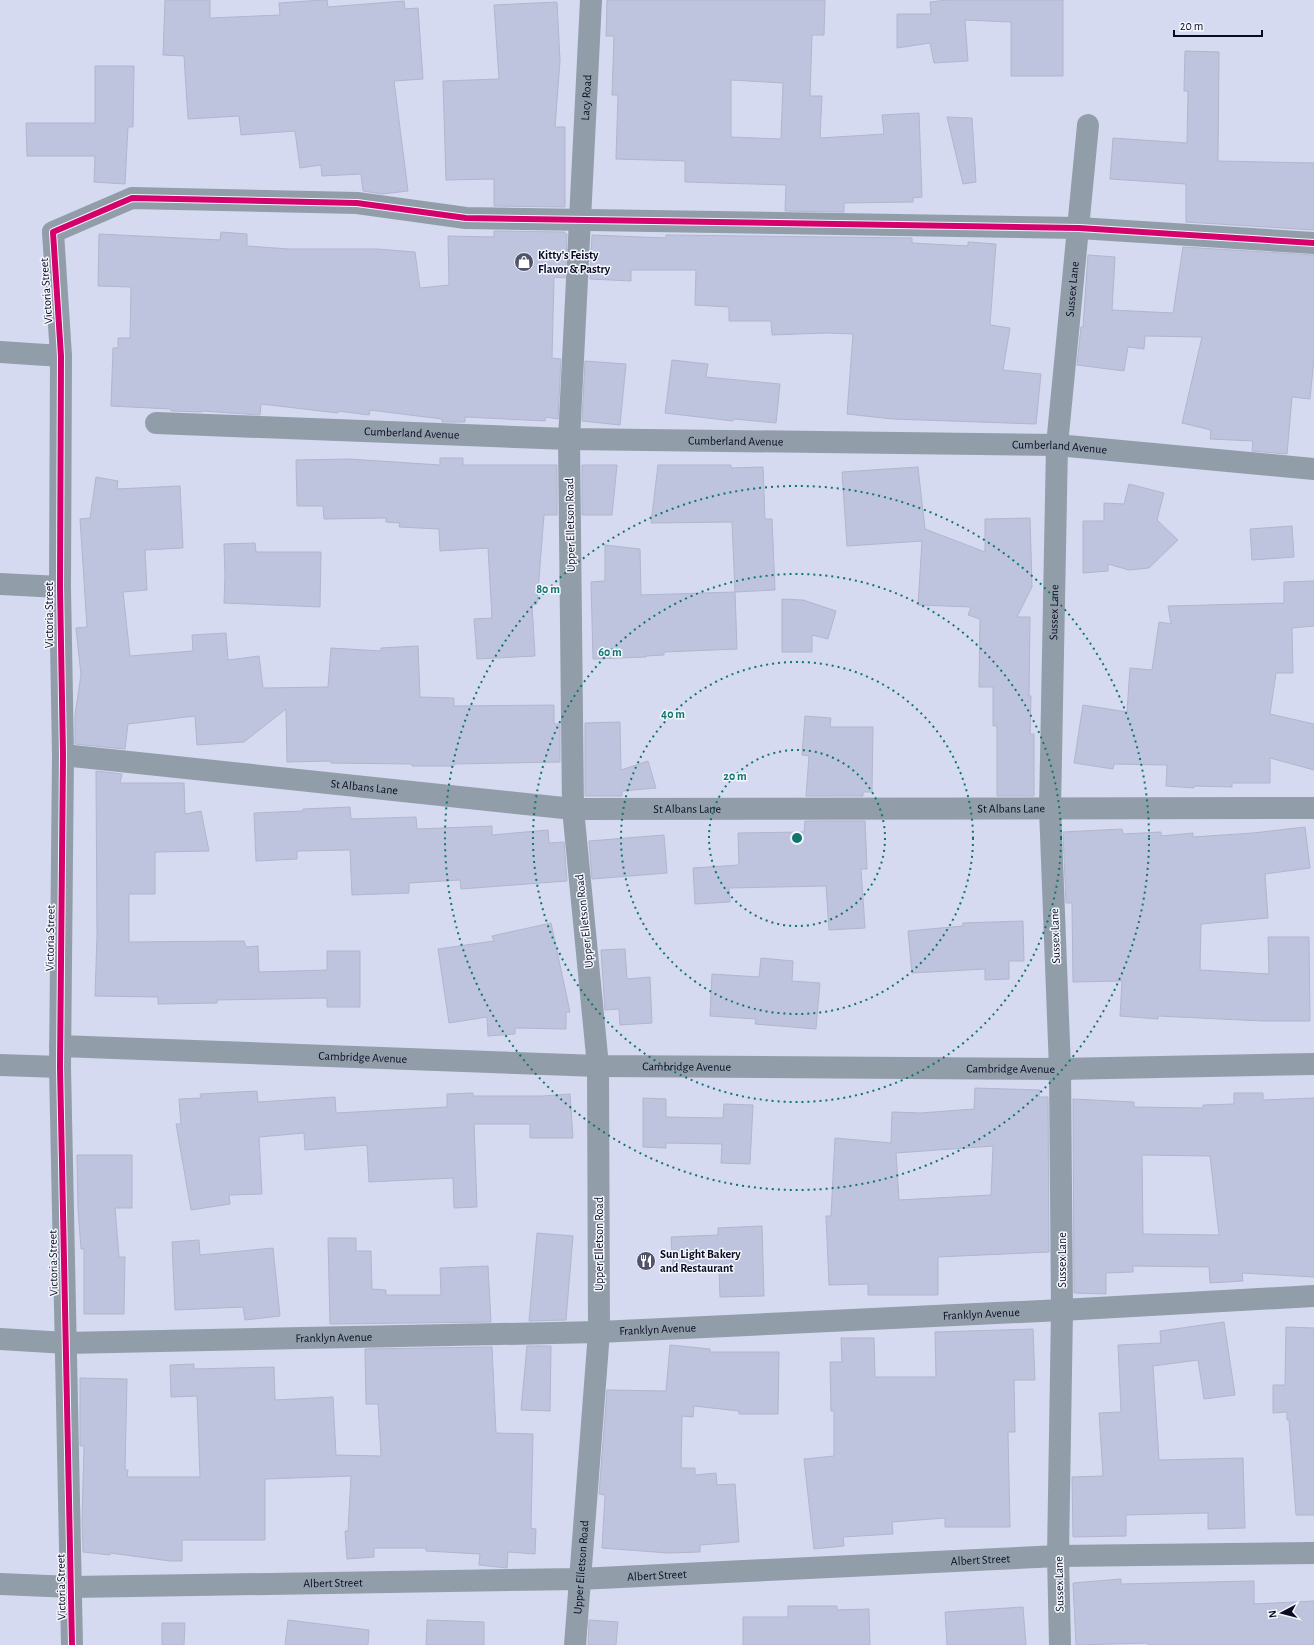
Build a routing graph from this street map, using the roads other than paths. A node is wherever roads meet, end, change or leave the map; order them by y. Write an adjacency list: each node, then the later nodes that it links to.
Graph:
1 (591, 0): 3 (street, Lacy Road)
2 (1088, 125): 5 (street, Sussex Lane)
3 (582, 195): 4 (street, Upper Elletson Road)
4 (581, 220): 5 (street); 8 (street, Victoria Street); 10 (street, Upper Elletson Road)
5 (1078, 228): 6 (street); 11 (street, Sussex Lane)
6 (1314, 244)
7 (0, 352): 8 (street)
8 (61, 356): 14 (street, Victoria Street)
9 (156, 423): 10 (street, Cumberland Avenue)
10 (569, 439): 11 (street, Cumberland Avenue); 17 (street, Upper Elletson Road)
11 (1057, 445): 12 (street, Cumberland Avenue); 18 (street, Sussex Lane)
12 (1314, 469)
13 (0, 584): 14 (street)
14 (60, 587): 15 (street, Victoria Street)
15 (63, 755): 17 (street, St Albans Lane); 19 (street, Victoria Street)
16 (1314, 808): 18 (street, St Albans Lane)
17 (573, 809): 18 (street, St Albans Lane); 22 (street, Upper Elletson Road)
18 (1050, 809): 24 (street, Sussex Lane)
19 (60, 1046): 22 (street, Cambridge Avenue); 23 (street, Victoria Street)
20 (1314, 1064): 24 (street, Cambridge Avenue)
21 (0, 1065): 23 (street)
22 (598, 1066): 24 (street, Cambridge Avenue); 27 (street, Upper Elletson Road)
23 (60, 1067): 29 (street, Victoria Street)
24 (1060, 1069): 26 (street, Sussex Lane)
25 (1314, 1296): 26 (street, Franklyn Avenue)
26 (1062, 1310): 27 (street, Franklyn Avenue); 31 (street, Sussex Lane)
27 (599, 1332): 29 (street, Franklyn Avenue); 32 (street, Upper Elletson Road)
28 (0, 1339): 29 (street, Franklyn Avenue)
29 (66, 1343): 34 (street, Victoria Street)
30 (1314, 1553): 31 (street, Albert Street)
31 (1058, 1556): 32 (street, Albert Street); 37 (street, Sussex Lane)
32 (579, 1579): 34 (street, Albert Street); 36 (street, Upper Elletson Road)
33 (0, 1584): 34 (street, Albert Street)
34 (72, 1587): 35 (street, Victoria Street)
35 (72, 1645)
36 (575, 1645)
37 (1060, 1645)

